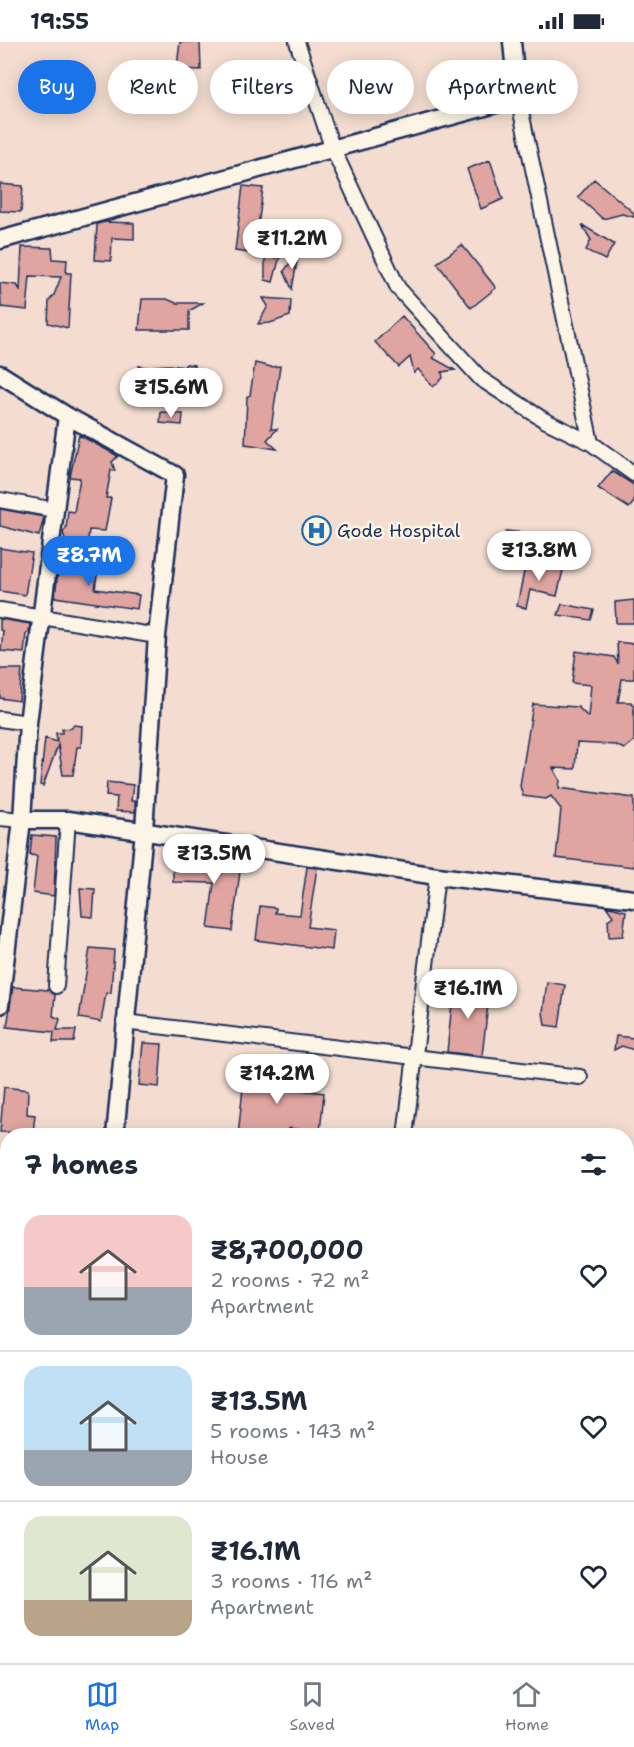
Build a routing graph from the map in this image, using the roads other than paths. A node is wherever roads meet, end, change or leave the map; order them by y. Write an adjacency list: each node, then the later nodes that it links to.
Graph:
1 (297, 42): 6 (street)
2 (512, 42): 3 (street)
3 (513, 60)
4 (457, 114): 6 (street)
5 (520, 114): 10 (street)
6 (332, 147): 7 (street); 10 (street)
7 (0, 240)
8 (0, 374): 9 (street)
9 (67, 416): 13 (street); 16 (street)
10 (591, 443): 11 (street)
11 (634, 474)
12 (0, 500): 13 (street)
13 (55, 510): 15 (street)
14 (0, 610): 15 (street)
15 (43, 617): 16 (street); 18 (street)
16 (157, 636): 22 (street)
17 (0, 719): 18 (street)
18 (28, 723): 20 (street)
19 (0, 818): 20 (street)
20 (22, 820): 21 (street); 26 (street)
21 (68, 820): 22 (street); 25 (street)
22 (144, 830): 23 (street); 27 (street)
23 (437, 876): 24 (street); 28 (street)
24 (634, 899)
25 (56, 986)
26 (0, 1005)
27 (124, 1022): 28 (street); 30 (street)
28 (415, 1056): 29 (street); 31 (street)
29 (580, 1077)
30 (116, 1128)
31 (406, 1128)

